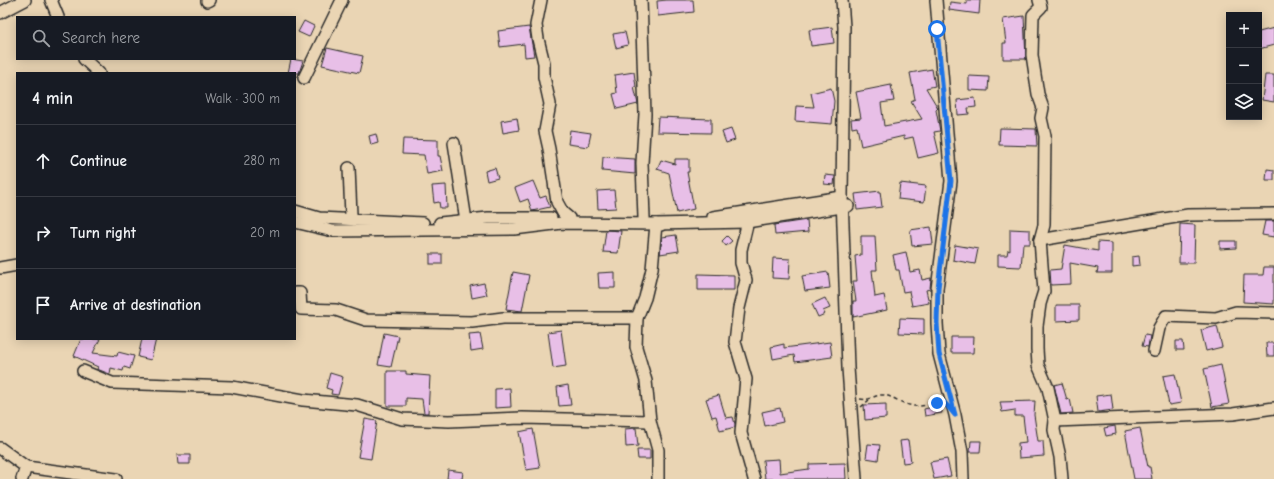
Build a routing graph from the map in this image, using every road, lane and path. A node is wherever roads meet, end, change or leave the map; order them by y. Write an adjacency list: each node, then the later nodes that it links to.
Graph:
1 (25, 0): 9 (street)
2 (51, 0): 10 (street)
3 (342, 0): 13 (street)
4 (541, 0): 21 (street)
5 (641, 0): 22 (street)
6 (842, 0): 16 (street)
7 (936, 0): 47 (street)
8 (1039, 0): 27 (street)
9 (0, 13)
10 (58, 16)
11 (85, 60): 12 (street)
12 (98, 72)
13 (304, 78)
14 (454, 142): 26 (street)
15 (349, 168): 23 (street)
16 (842, 197): 19 (street); 35 (street)
17 (848, 206): 25 (street)
18 (296, 211): 23 (street)
19 (744, 212): 25 (street); 45 (street)
20 (1274, 214): 27 (street)
21 (569, 218): 22 (street); 23 (street)
22 (644, 218): 25 (street)
23 (354, 220)
24 (296, 222): 26 (street)
25 (660, 224): 26 (street); 32 (street)
26 (467, 230)
27 (1040, 240): 39 (street)
28 (16, 265): 29 (street)
29 (0, 268)
30 (296, 293): 32 (street)
31 (1274, 313): 33 (street)
32 (637, 318): 38 (street)
33 (1154, 351)
34 (83, 370): 38 (street)
35 (849, 385): 36 (path); 46 (street)
36 (944, 402)
37 (1274, 408): 39 (street)
38 (650, 421): 44 (street)
39 (1055, 421): 48 (street)
40 (0, 448): 41 (street)
41 (26, 467): 42 (street); 43 (street)
42 (22, 479)
43 (116, 479)
44 (658, 479)
45 (754, 479)
46 (856, 479)
47 (963, 479)
48 (1062, 479)

